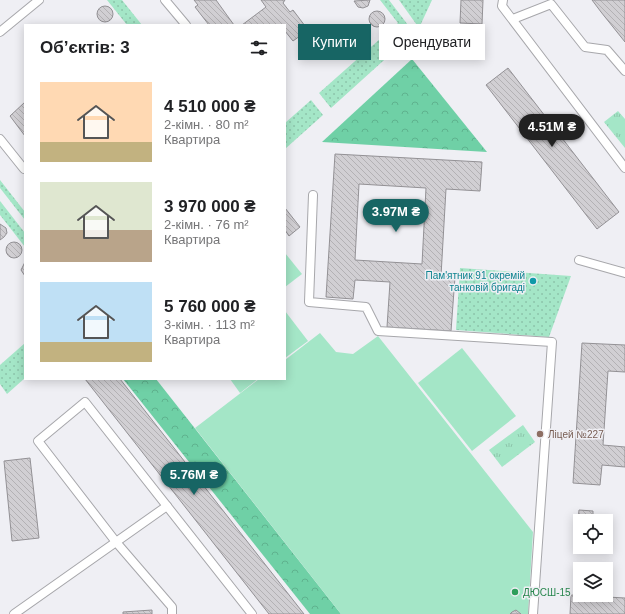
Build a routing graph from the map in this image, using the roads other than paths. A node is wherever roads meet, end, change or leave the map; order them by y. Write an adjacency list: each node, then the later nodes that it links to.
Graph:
1 (40, 0): 6 (lane)
2 (165, 0): 5 (lane)
3 (503, 0): 4 (lane)
4 (513, 19): 7 (lane); 9 (lane)
5 (185, 24)
6 (0, 32)
7 (625, 71)
8 (0, 139): 10 (lane)
9 (625, 168)
10 (24, 169)
11 (313, 195): 19 (lane)
12 (579, 260): 13 (lane)
13 (625, 273)
14 (167, 506): 15 (lane); 15 (lane); 18 (lane)
15 (116, 542): 16 (lane); 17 (lane)
16 (14, 614)
17 (172, 614)
18 (252, 614)
19 (534, 614)

